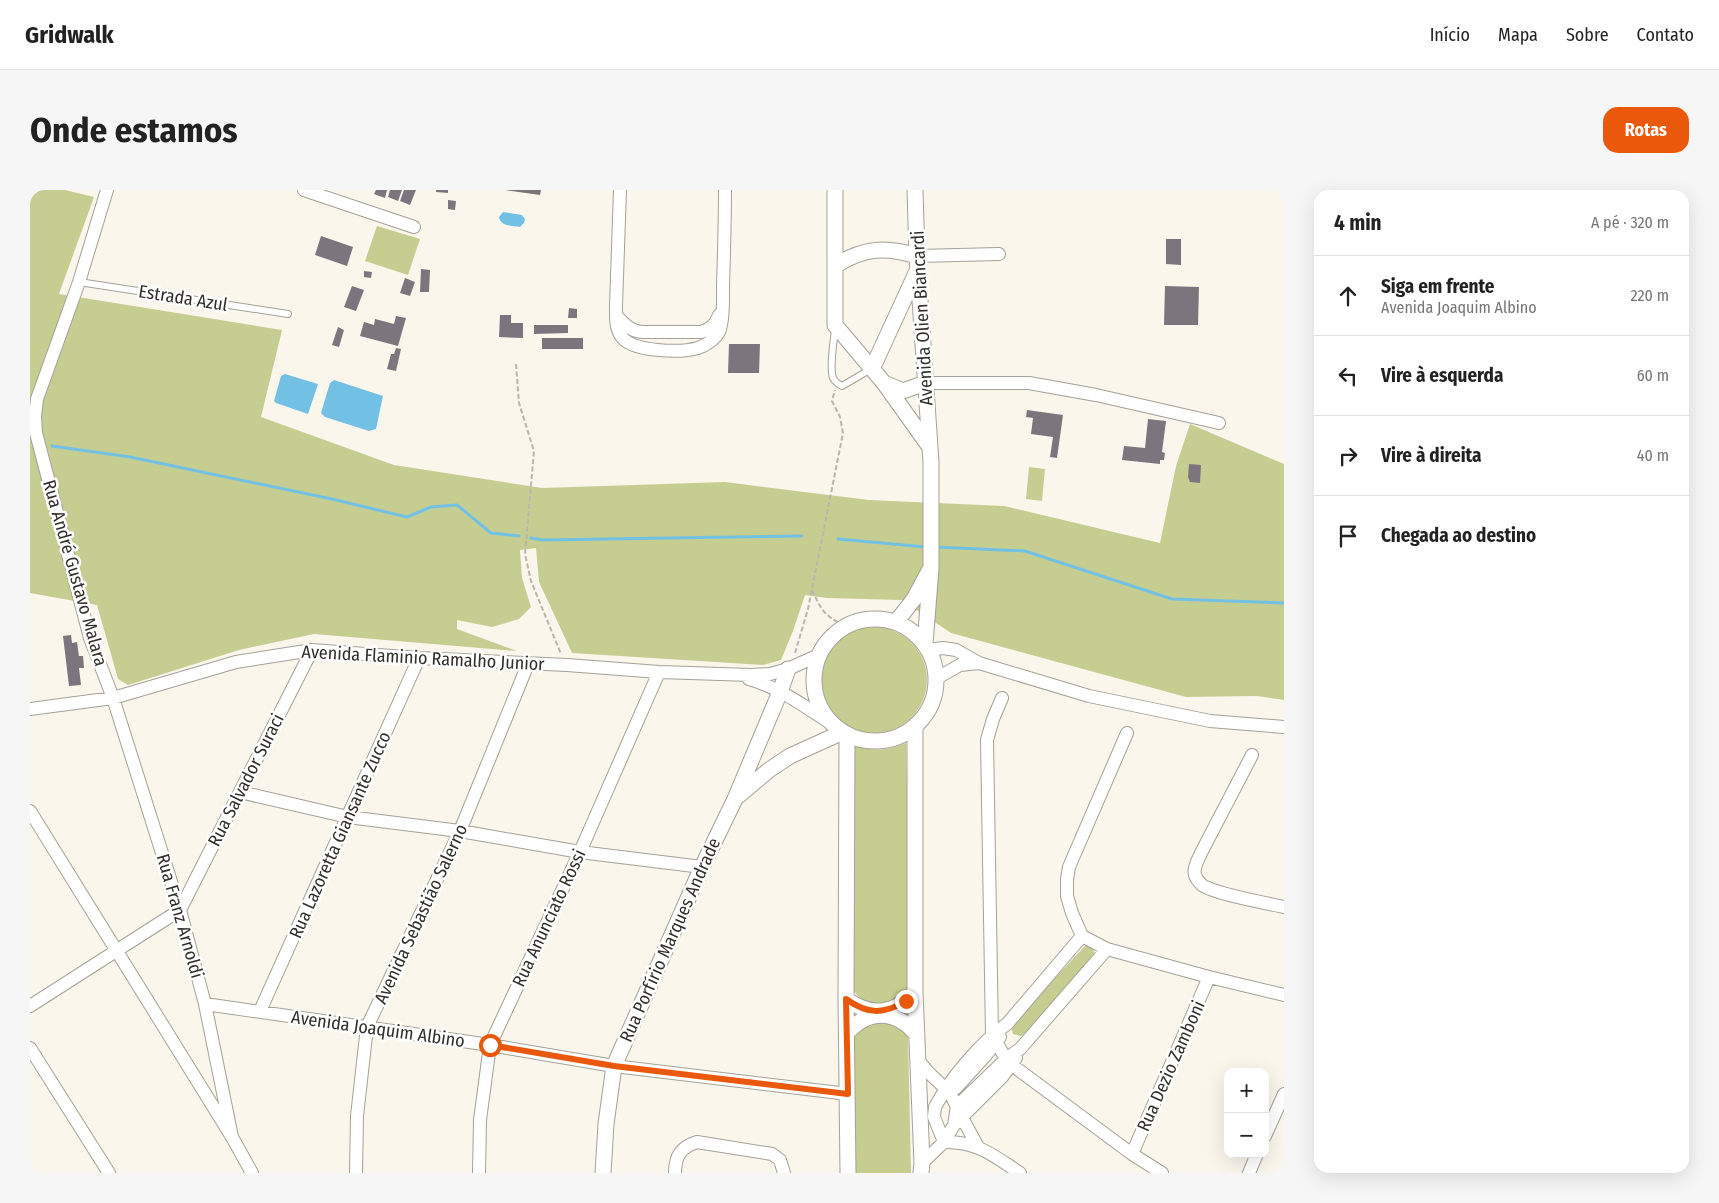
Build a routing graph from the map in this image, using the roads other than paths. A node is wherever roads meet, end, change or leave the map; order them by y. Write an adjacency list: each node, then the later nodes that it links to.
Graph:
1 (107, 190): 11 (street, Rua André Gustavo Malara)
2 (304, 190): 7 (street)
3 (620, 190): 4 (street)
4 (725, 190)
5 (835, 190): 10 (street)
6 (915, 190): 9 (street, Avenida Olien Biancardi)
7 (414, 227)
8 (999, 254): 9 (street)
9 (917, 263): 10 (street); 14 (street); 16 (street, Avenida Olien Biancardi)
10 (836, 265): 13 (street)
11 (79, 282): 12 (lane, Estrada Azul); 32 (street, Rua André Gustavo Malara)
12 (288, 314)
13 (835, 325): 14 (street, Avenida Olien Biancardi); 14 (lane)
14 (872, 368): 15 (street, Avenida Olien Biancardi)
15 (884, 383): 16 (street); 18 (street, Avenida Olien Biancardi)
16 (926, 383): 17 (street); 18 (street, Avenida Olien Biancardi)
17 (1219, 423)
18 (930, 446): 19 (street, Avenida Olien Biancardi)
19 (931, 565): 20 (street, Avenida Olien Biancardi); 21 (street, Avenida Olien Biancardi)
20 (896, 622): 21 (street); 23 (street)
21 (927, 647): 25 (street); 30 (street)
22 (312, 650): 24 (street, Avenida Flaminio Ramalho Junior); 32 (street, Avenida Flaminio Ramalho Junior); 40 (street, Rua Salvador Suraci)
23 (819, 655): 27 (street, Avenida Flaminio Ramalho Junior); 37 (street)
24 (419, 658): 26 (street, Avenida Flaminio Ramalho Junior); 43 (street, Rua Lazoretta Giansante Zucco)
25 (979, 663): 30 (street); 36 (street)
26 (528, 664): 28 (street, Avenida Flaminio Ramalho Junior); 44 (street, Avenida Sebastião Salerno)
27 (788, 669): 29 (street, Avenida Flaminio Ramalho Junior); 31 (street, Rua Porfírio Marques Andrade)
28 (659, 672): 29 (street, Avenida Flaminio Ramalho Junior); 45 (street, Rua Anunciato Rossi)
29 (732, 674): 31 (street, Avenida Flaminio Ramalho Junior)
30 (937, 678): 35 (street)
31 (780, 692): 37 (street, Avenida Flaminio Ramalho Junior); 41 (street, Rua Porfírio Marques Andrade)
32 (113, 698): 34 (street, Avenida Flaminio Ramalho Junior); 48 (street, Rua Franz Arnoldi)
33 (1002, 698): 64 (street)
34 (30, 709)
35 (915, 726): 37 (street); 53 (street)
36 (1284, 727)
37 (841, 731): 41 (street, Rua Porfírio Marques Andrade); 55 (street)
38 (1127, 733): 49 (street)
39 (1252, 755): 47 (street)
40 (240, 792): 43 (street); 48 (street, Rua Salvador Suraci)
41 (735, 799): 46 (street, Rua Porfírio Marques Andrade)
42 (30, 811): 51 (street)
43 (348, 817): 44 (street); 58 (street, Rua Lazoretta Giansante Zucco)
44 (460, 832): 45 (street); 59 (street, Avenida Sebastião Salerno)
45 (580, 852): 46 (street); 62 (street, Rua Anunciato Rossi)
46 (702, 867): 66 (street, Rua Porfírio Marques Andrade)
47 (1284, 907)
48 (180, 910): 51 (street); 56 (street, Rua Franz Arnoldi)
49 (1082, 936): 50 (street); 64 (street)
50 (1107, 949): 52 (street); 64 (street)
51 (116, 952): 57 (street); 72 (street)
52 (1209, 977): 54 (street); 75 (street, Rua Dezio Zamboni)
53 (915, 992): 55 (street); 61 (street)
54 (1284, 995)
55 (846, 999): 60 (street)
56 (205, 1004): 58 (street, Avenida Joaquim Albino); 72 (street, Rua Franz Arnoldi)
57 (30, 1006)
58 (260, 1011): 59 (street, Avenida Joaquim Albino)
59 (367, 1027): 62 (street, Avenida Joaquim Albino); 80 (street, Avenida Sebastião Salerno)
60 (847, 1033): 61 (street); 68 (street)
61 (917, 1035): 65 (street)
62 (490, 1045): 66 (street, Avenida Joaquim Albino); 81 (street, Rua Anunciato Rossi)
63 (30, 1048): 78 (street)
64 (1002, 1050): 67 (street); 70 (street); 75 (street)
65 (918, 1060): 67 (street); 77 (street)
66 (614, 1066): 68 (street, Avenida Joaquim Albino); 82 (street, Rua Porfírio Marques Andrade)
67 (946, 1093): 70 (street); 73 (street)
68 (848, 1094): 85 (street)
69 (1284, 1094): 71 (street)
70 (958, 1116): 73 (street); 74 (street)
71 (1269, 1127)
72 (232, 1137): 79 (street)
73 (944, 1142): 74 (street); 77 (street)
74 (978, 1147): 86 (street)
75 (1132, 1154): 87 (street)
76 (1255, 1158): 88 (street)
77 (922, 1168)
78 (109, 1173)
79 (252, 1173)
80 (356, 1173)
81 (479, 1173)
82 (603, 1173)
83 (675, 1173): 84 (street)
84 (784, 1173)
85 (848, 1173)
86 (1020, 1173)
87 (1162, 1173)
88 (1249, 1173)

